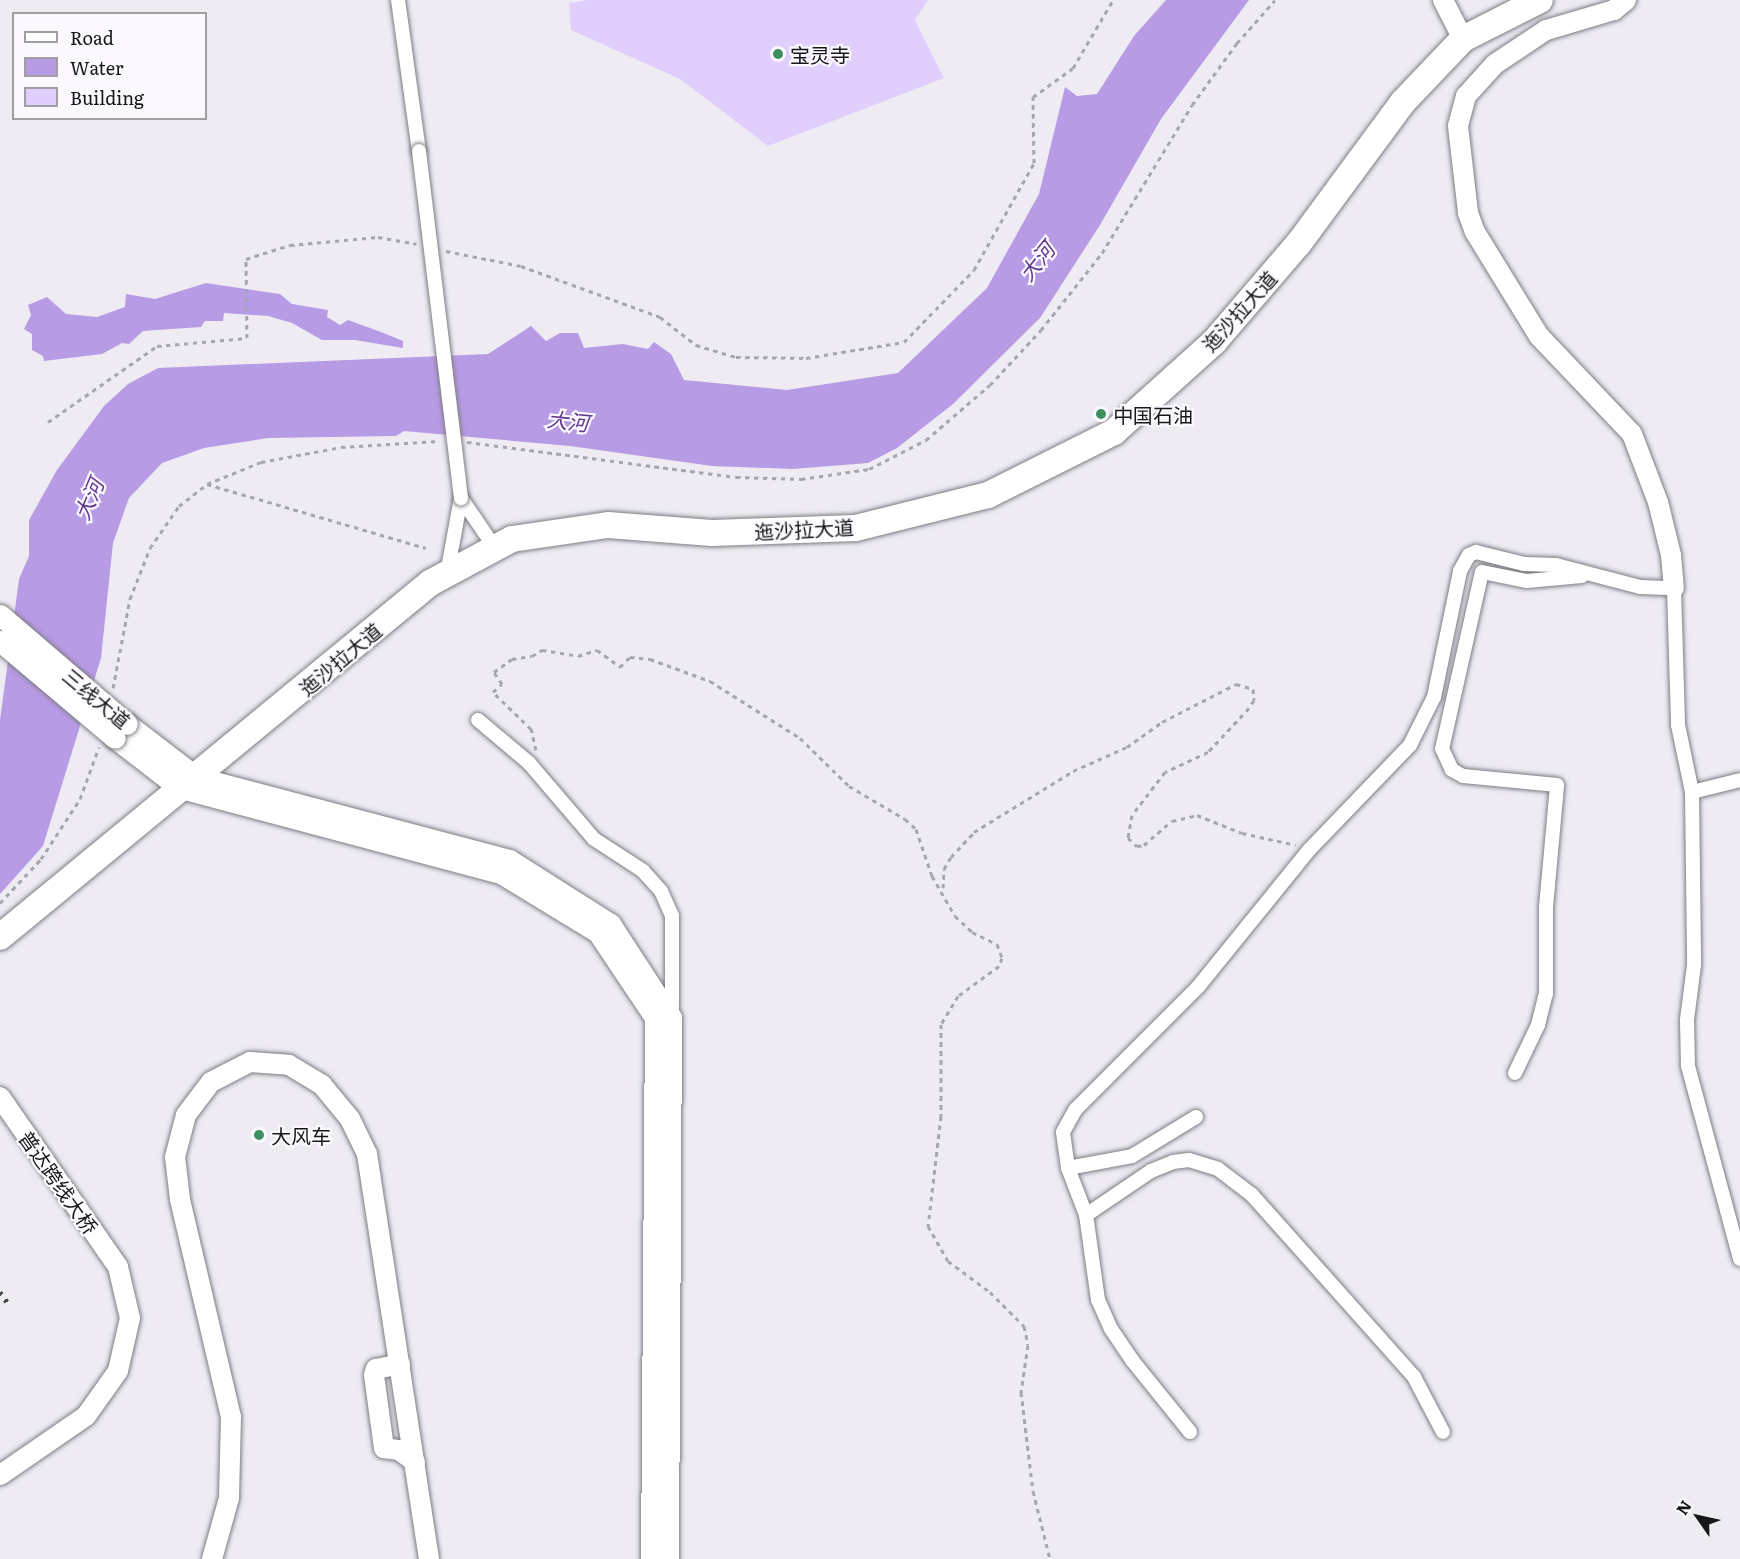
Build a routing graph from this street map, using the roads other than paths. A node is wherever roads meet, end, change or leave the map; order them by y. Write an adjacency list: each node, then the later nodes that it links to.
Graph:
1 (398, 0): 6 (street, bridge)
2 (1443, 0): 5 (street)
3 (1540, 0): 5 (highway, 迤沙拉大道)
4 (1626, 0): 10 (street)
5 (1463, 39): 7 (highway, 迤沙拉大道)
6 (461, 498): 7 (street); 8 (street)
7 (495, 548): 8 (highway, 迤沙拉大道)
8 (447, 574): 16 (highway, 迤沙拉大道)
9 (1593, 574): 10 (street); 20 (street); 23 (street)
10 (1674, 588): 17 (street)
11 (0, 615): 14 (main road, 三线大道, bridge)
12 (0, 641): 14 (main road, 三线大道, bridge)
13 (478, 720): 19 (street)
14 (114, 734): 16 (main road, 三线大道)
15 (1740, 780): 17 (street)
16 (189, 783): 18 (highway, 迤沙拉大道); 19 (street); 33 (street)
17 (1692, 792): 25 (street)
18 (0, 937)
19 (672, 1018): 34 (street)
20 (1515, 1073)
21 (0, 1097): 30 (street, 普达跨线大桥)
22 (1196, 1117): 23 (street)
23 (1068, 1168): 24 (street)
24 (1086, 1215): 27 (street); 28 (street)
25 (1740, 1259)
26 (400, 1364): 29 (street); 29 (street); 31 (street)
27 (1190, 1431)
28 (1443, 1432)
29 (416, 1466): 32 (street)
30 (0, 1474)
31 (212, 1559)
32 (432, 1559)
33 (651, 1559)
34 (669, 1559)

